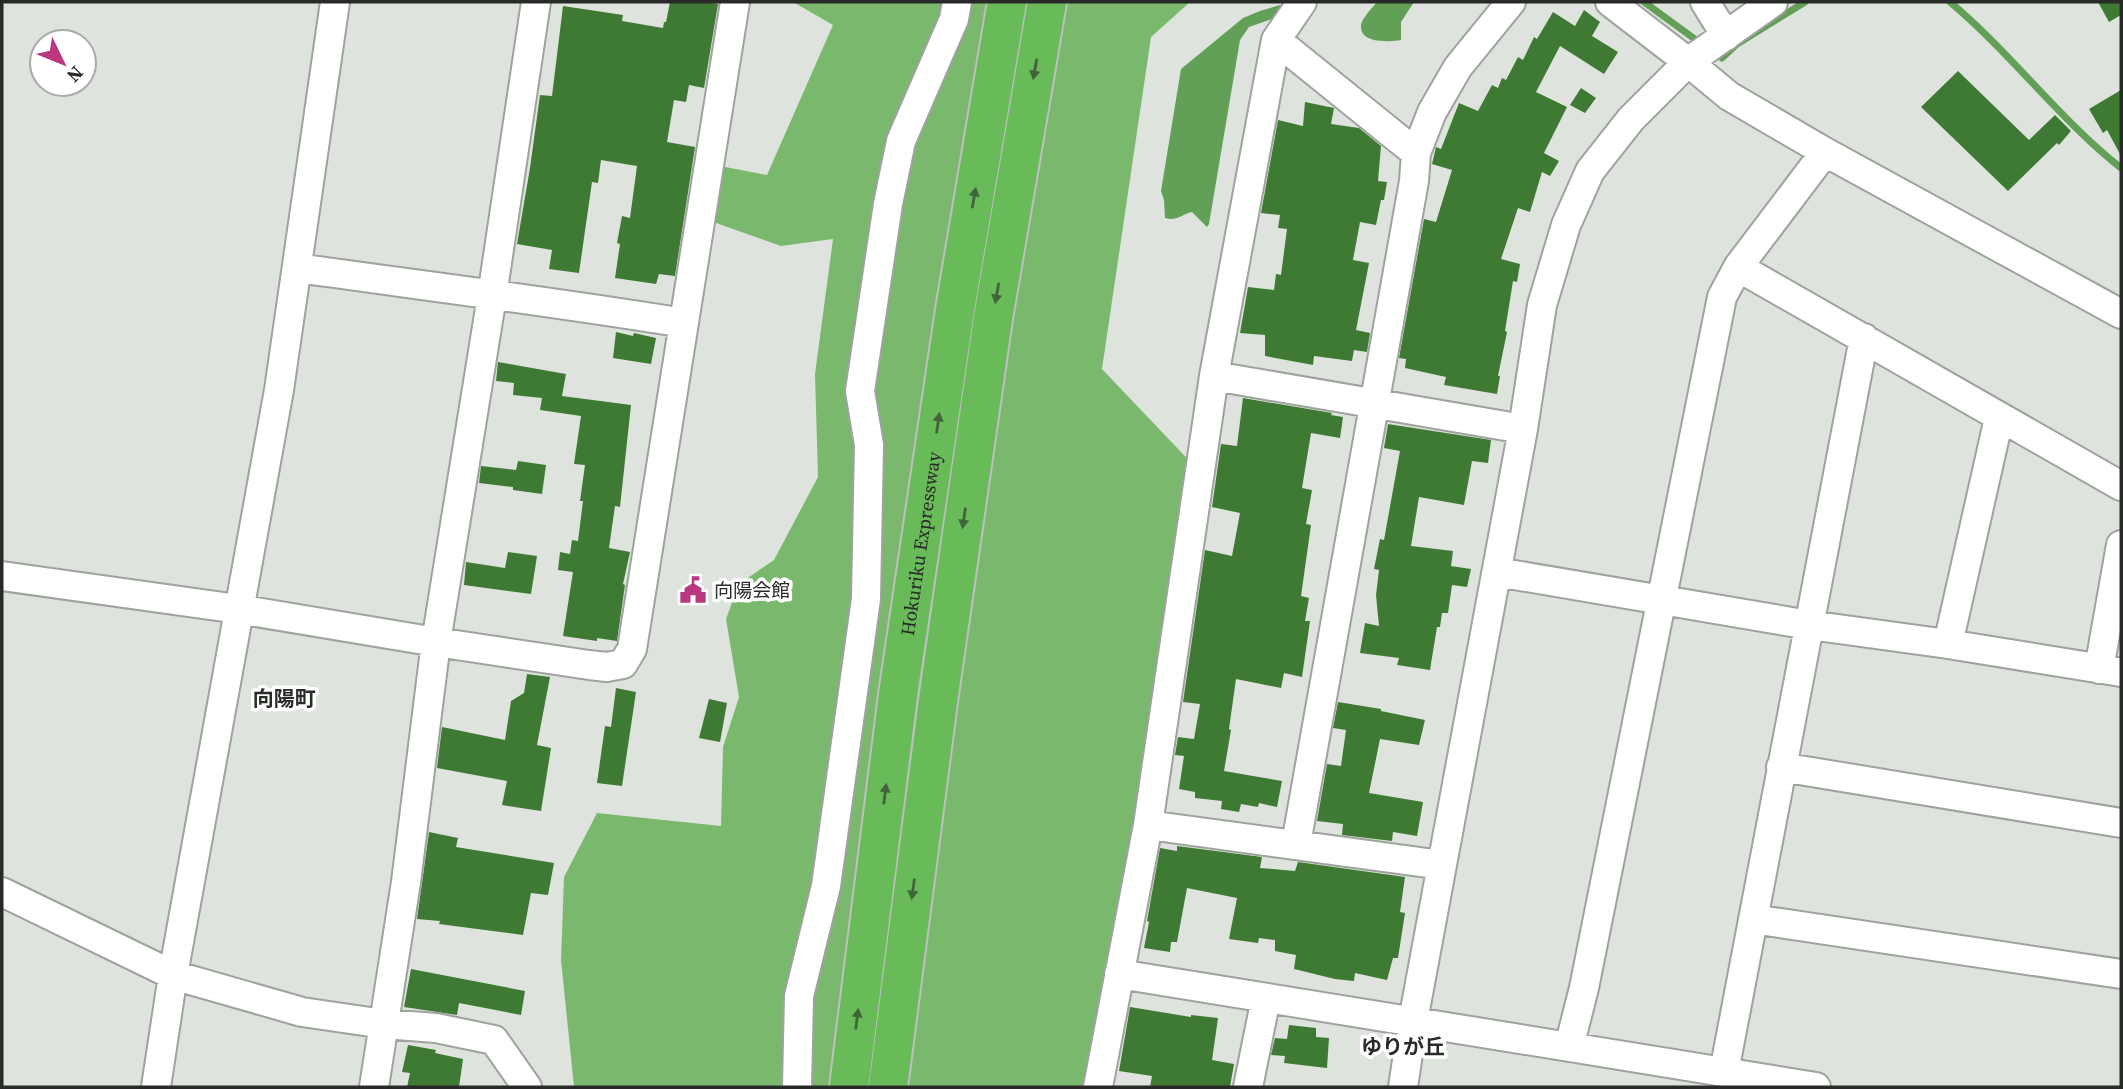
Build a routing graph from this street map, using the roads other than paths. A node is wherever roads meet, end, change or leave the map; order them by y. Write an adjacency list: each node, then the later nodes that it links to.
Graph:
1 (335, 2): 18 (street)
2 (536, 2): 19 (street)
3 (735, 2): 21 (street)
4 (957, 2): 55 (street)
5 (1007, 2): 56 (highway, Hokuriku Expressway, one-way to 5)
6 (1047, 2): 57 (highway, Hokuriku Expressway, one-way to 57)
7 (1302, 2): 13 (street)
8 (1511, 2): 16 (street)
9 (1610, 2): 14 (street)
10 (1705, 2): 12 (street)
11 (1773, 2): 12 (street)
12 (1723, 38): 14 (street)
13 (1276, 40): 16 (street); 23 (street)
14 (1691, 60): 15 (street); 26 (street)
15 (1825, 152): 17 (street); 20 (street)
16 (1416, 153): 24 (street)
17 (1738, 267): 22 (street); 31 (street)
18 (297, 268): 19 (street); 32 (street)
19 (492, 296): 21 (street); 34 (street)
20 (2121, 314)
21 (684, 323): 34 (street)
22 (1864, 338): 25 (street); 33 (street)
23 (1214, 376): 24 (street); 39 (street)
24 (1374, 402): 26 (street); 40 (street)
25 (1999, 418): 27 (street); 35 (street)
26 (1523, 429): 29 (street)
27 (2121, 486)
28 (2121, 545): 36 (street)
29 (1497, 572): 31 (street); 41 (street)
30 (2, 576): 32 (street)
31 (1661, 600): 33 (street); 50 (street)
32 (238, 609): 34 (street); 46 (street)
33 (1809, 625): 35 (street); 37 (street)
34 (436, 642): 49 (street)
35 (1948, 644): 36 (street)
36 (2110, 670)
37 (1781, 767): 38 (street); 43 (street)
38 (2121, 823)
39 (1147, 825): 40 (street); 44 (street)
40 (1296, 844): 41 (street)
41 (1443, 865): 48 (street)
42 (2, 892): 46 (street)
43 (1753, 919): 45 (street); 51 (street)
44 (1119, 974): 47 (street); 58 (street)
45 (2121, 974)
46 (173, 975): 49 (street); 52 (street)
47 (1266, 998): 48 (street); 59 (street)
48 (1413, 1021): 50 (street); 60 (street)
49 (384, 1024): 53 (street); 54 (street)
50 (1569, 1047): 51 (street)
51 (1724, 1072): 61 (street)
52 (156, 1087)
53 (374, 1087)
54 (527, 1087)
55 (797, 1087)
56 (849, 1087)
57 (888, 1087)
58 (1098, 1087)
59 (1248, 1087)
60 (1404, 1087)
61 (1816, 1087)

